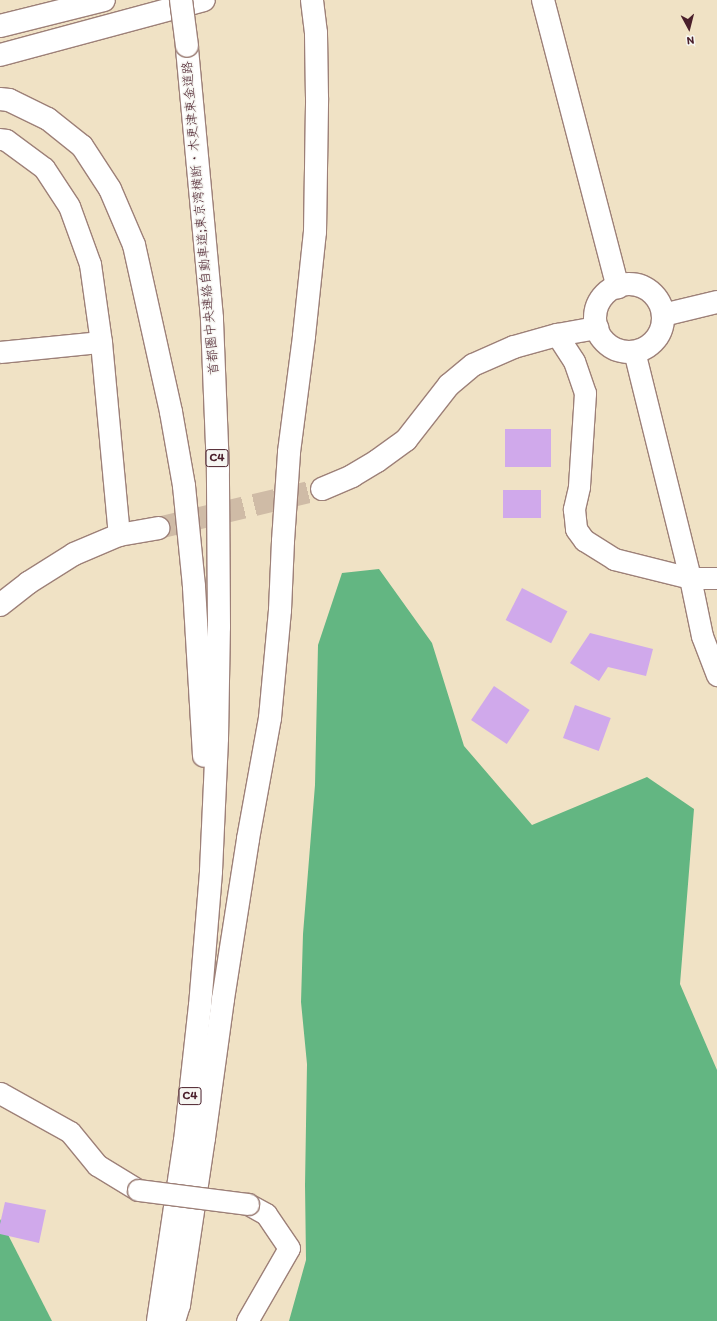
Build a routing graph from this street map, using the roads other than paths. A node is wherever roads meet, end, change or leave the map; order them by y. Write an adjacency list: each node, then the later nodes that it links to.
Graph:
1 (104, 0): 6 (main road)
2 (181, 0): 25 (main road, 首都圏中央連絡自動車道;東京湾横断・木更津東金道路 / C4, bridge)
3 (204, 0): 7 (main road)
4 (312, 0): 28 (main road)
5 (542, 0): 10 (main road)
6 (0, 26)
7 (0, 55)
8 (0, 99): 25 (main road)
9 (0, 139): 15 (street)
10 (618, 287): 12 (main road); 13 (main road)
11 (717, 302): 12 (main road)
12 (663, 315): 16 (main road)
13 (597, 328): 14 (main road); 16 (main road)
14 (557, 335): 18 (main road); 21 (street)
15 (101, 342): 17 (street); 20 (street)
16 (634, 351): 21 (street)
17 (0, 352)
18 (322, 489)
19 (158, 528): 20 (main road)
20 (119, 535): 23 (main road)
21 (690, 578): 22 (street); 24 (street)
22 (717, 578)
23 (0, 605)
24 (717, 675)
25 (211, 871): 27 (main road, 首都圏中央連絡自動車道;東京湾横断・木更津東金道路 / C4)
26 (0, 1092): 29 (street, bridge)
27 (158, 1321)
28 (174, 1321)
29 (247, 1321)

